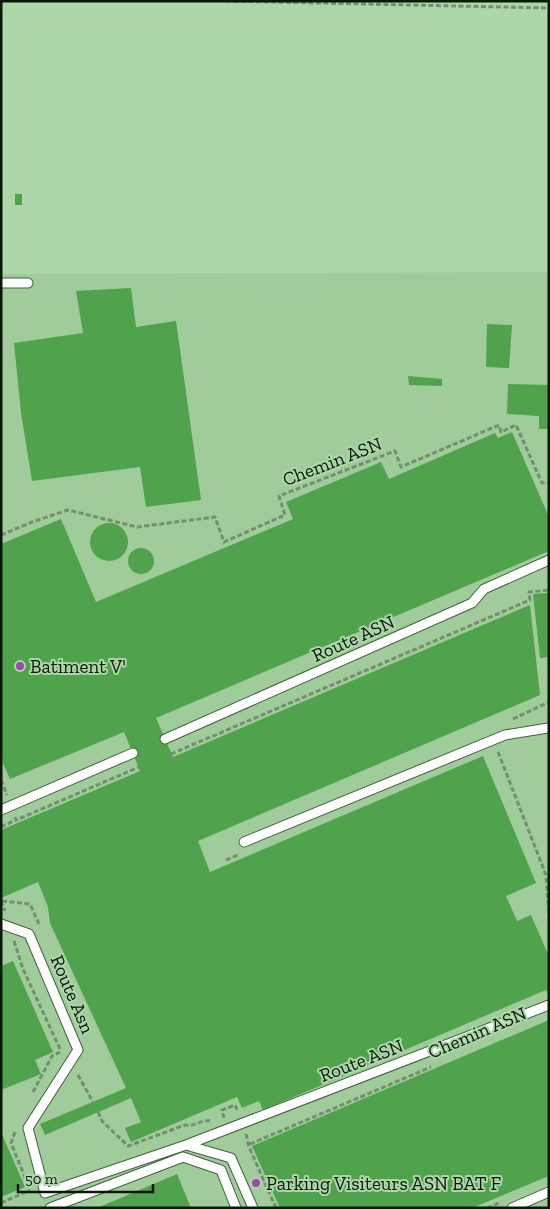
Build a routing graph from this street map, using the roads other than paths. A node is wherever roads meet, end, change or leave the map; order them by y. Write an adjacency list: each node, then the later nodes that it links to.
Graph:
1 (28, 282): 2 (lane)
2 (1, 283)
3 (549, 560): 5 (lane, Route ASN)
4 (548, 730): 8 (lane)
5 (165, 738)
6 (132, 753): 7 (lane)
7 (1, 810)
8 (244, 842)
9 (5, 926): 11 (lane, Route Asn)
10 (549, 1005): 11 (lane, Route ASN)
11 (186, 1145): 15 (lane)
12 (549, 1192): 16 (lane)
13 (50, 1208): 14 (lane)
14 (236, 1208)
15 (253, 1208)
16 (512, 1208)

